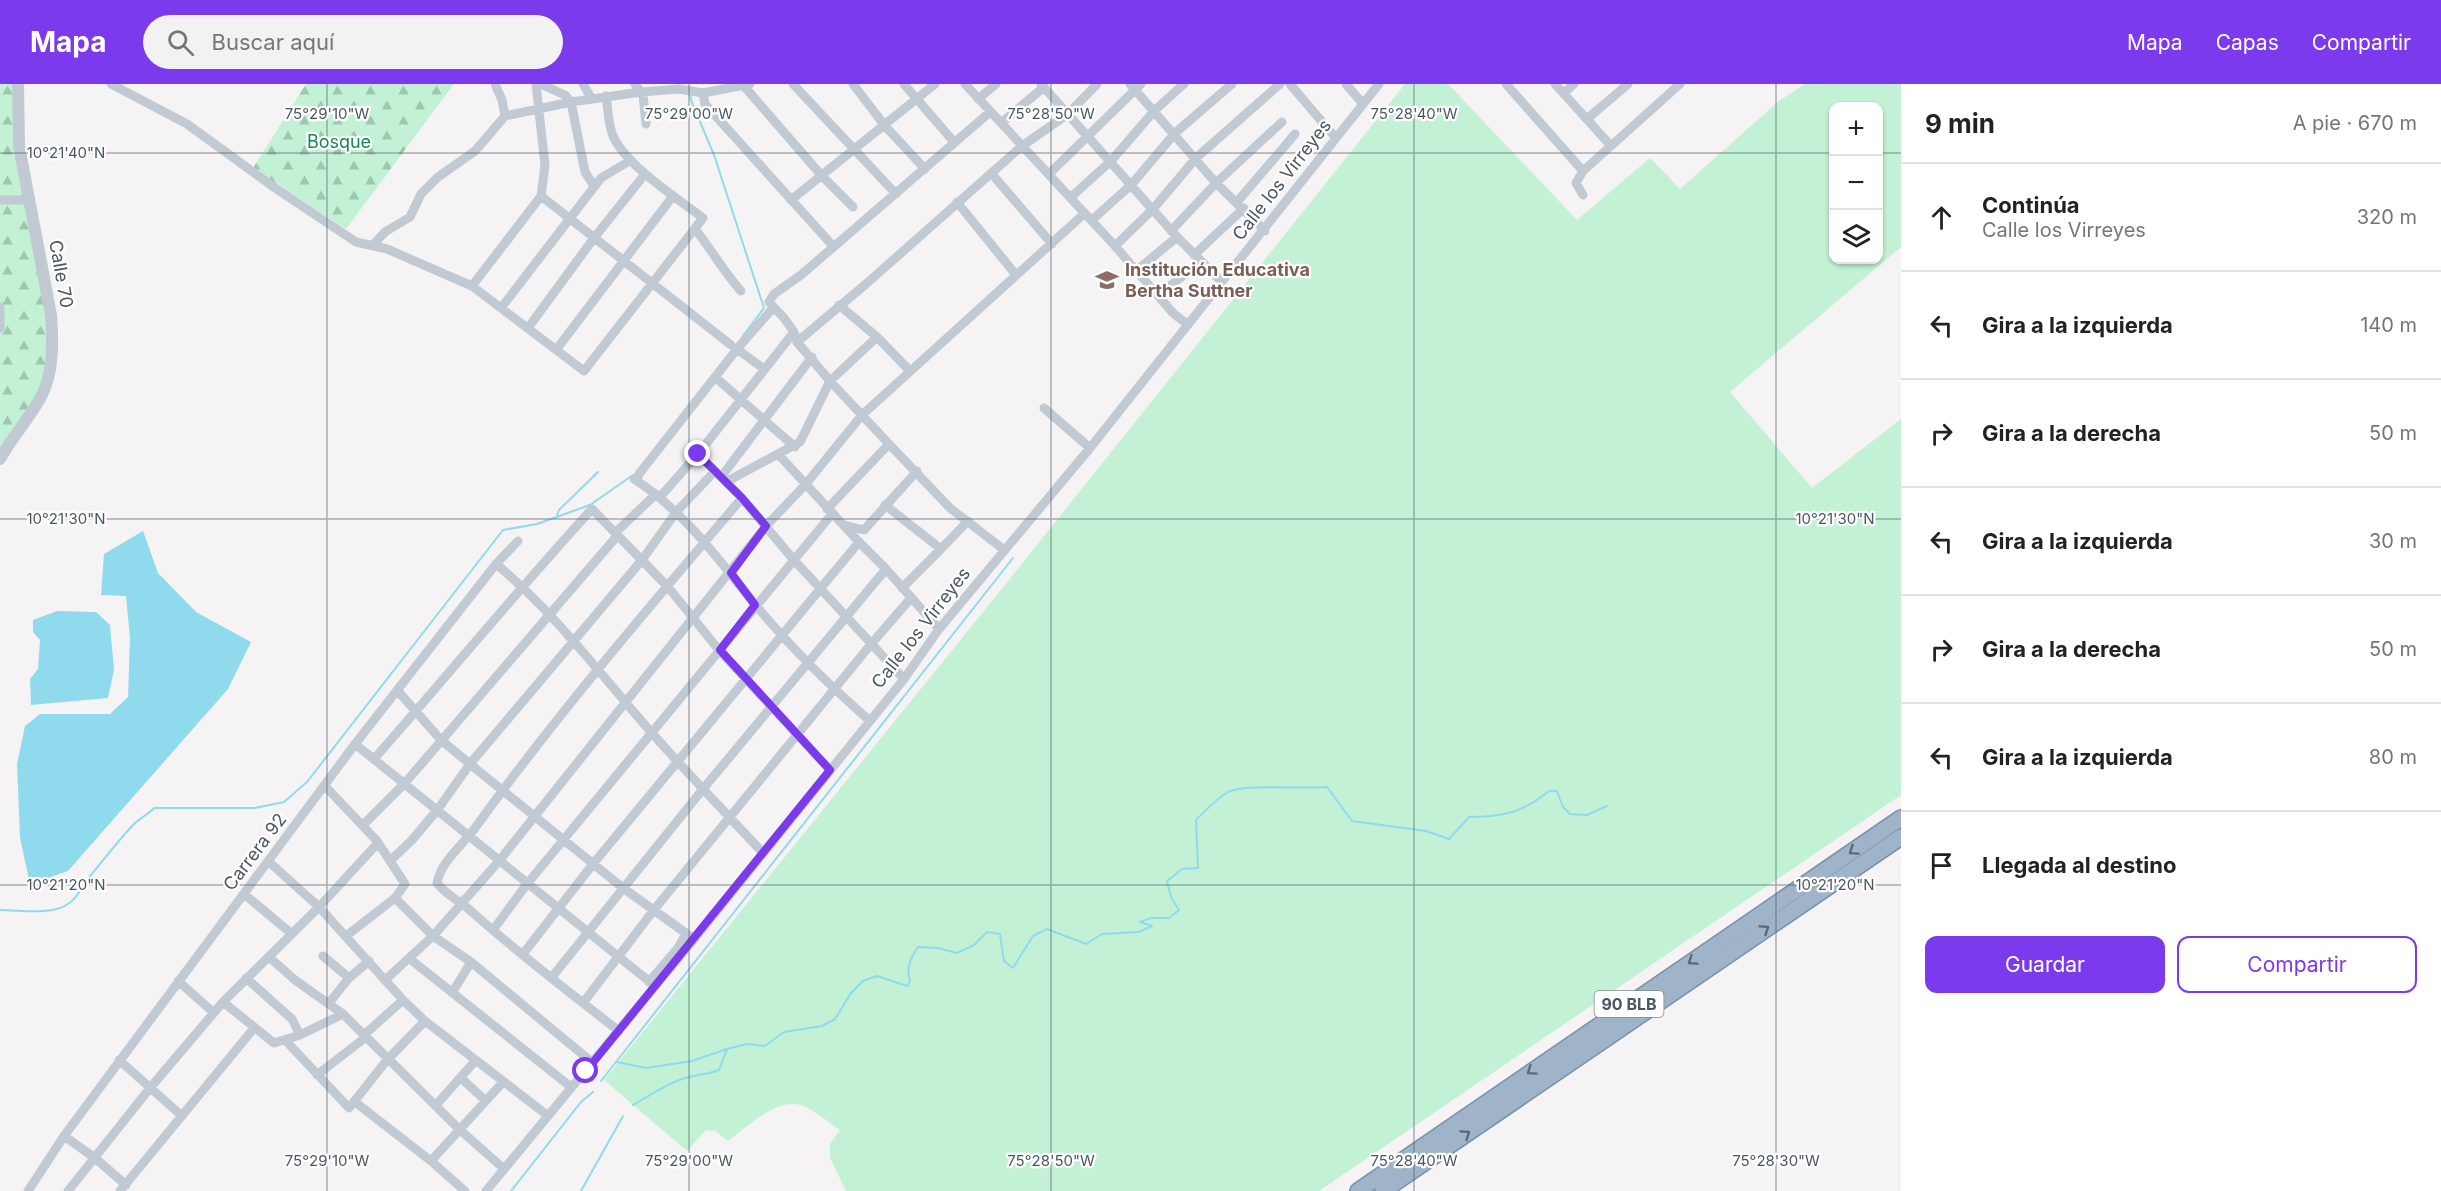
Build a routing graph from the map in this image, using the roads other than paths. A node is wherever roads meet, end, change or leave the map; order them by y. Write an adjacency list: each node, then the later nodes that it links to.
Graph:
1 (18, 84): 74 (street, Calle 70)
2 (111, 84): 87 (street)
3 (495, 84): 42 (street)
4 (538, 84): 36 (street); 38 (street)
5 (583, 84): 33 (street)
6 (793, 84): 55 (street)
7 (853, 84): 47 (street)
8 (904, 84): 35 (street)
9 (935, 84): 35 (street)
10 (965, 84): 34 (street)
11 (996, 84): 34 (street)
12 (1056, 84): 29 (street)
13 (1097, 84): 41 (street)
14 (1184, 84): 39 (street)
15 (1232, 84): 48 (street)
16 (1280, 84): 56 (street)
17 (1290, 84): 51 (street)
18 (1346, 84): 37 (street)
19 (1379, 84): 37 (street, Calle los Virreyes)
20 (1506, 84): 60 (street)
21 (1555, 84): 31 (street)
22 (1574, 84): 31 (street)
23 (1628, 84): 43 (street)
24 (1680, 84): 54 (street)
25 (747, 85): 26 (street); 64 (street)
26 (726, 86): 30 (street)
27 (1135, 86): 39 (street); 50 (street)
28 (638, 88): 30 (street); 32 (street); 46 (street)
29 (1044, 88): 41 (street); 45 (street)
30 (688, 90): 75 (street)
31 (1564, 93): 43 (street)
32 (606, 96): 33 (street); 57 (street)
33 (592, 99): 36 (street)
34 (978, 99): 40 (street)
35 (917, 100): 47 (street); 52 (street)
36 (570, 102): 38 (street); 67 (street)
37 (1363, 104): 51 (street, Calle los Virreyes)
38 (537, 109): 42 (street); 70 (street)
39 (1155, 110): 48 (street); 58 (street)
40 (990, 112): 45 (street); 52 (street)
41 (1068, 114): 50 (street); 53 (street)
42 (505, 116): 87 (street)
43 (1587, 119): 54 (street)
44 (1282, 122): 65 (street)
45 (1001, 123): 53 (street)
46 (646, 124)
47 (885, 126): 55 (street); 59 (street)
48 (1175, 133): 56 (street); 66 (street)
49 (1295, 134): 77 (street)
50 (1089, 137): 58 (street); 63 (street)
51 (1335, 137): 83 (street, Calle los Virreyes)
52 (954, 142): 59 (street)
53 (1022, 146): 61 (street); 63 (street)
54 (1611, 146): 60 (street)
55 (855, 149): 64 (street); 68 (street)
56 (1196, 158): 65 (street); 79 (street)
57 (631, 160): 62 (street); 67 (street)
58 (1111, 161): 66 (street); 72 (street)
59 (925, 169): 68 (street)
60 (1583, 171): 69 (street)
61 (991, 173): 76 (street); 86 (street)
62 (645, 174): 71 (street); 85 (street)
63 (1049, 174): 72 (street)
64 (822, 176): 75 (street); 78 (street)
65 (1216, 183): 77 (street); 84 (street)
66 (1132, 184): 79 (street); 80 (street)
67 (594, 186): 81 (street)
68 (896, 194): 88 (street)
69 (1583, 195)
70 (541, 196): 81 (street); 96 (street)
71 (674, 196): 82 (street); 91 (street)
72 (1071, 197): 80 (street)
73 (0, 200): 74 (street)
74 (29, 200): 125 (street, Calle 70)
75 (791, 200): 88 (street)
76 (957, 202): 93 (street); 99 (street)
77 (1241, 205): 83 (street); 90 (street)
78 (853, 207)
79 (1153, 209): 84 (street); 89 (street)
80 (1088, 216): 86 (street); 89 (street)
81 (570, 218): 85 (street); 101 (street)
82 (695, 229): 95 (street); 97 (street)
83 (1265, 231): 94 (street, Calle los Virreyes)
84 (1174, 234): 90 (street); 92 (street)
85 (594, 238): 91 (street); 105 (street)
86 (1052, 244): 93 (street)
87 (372, 245): 96 (street)
88 (833, 246): 102 (street)
89 (1115, 246): 92 (street)
90 (1198, 259): 94 (street); 98 (street)
91 (623, 260): 95 (street); 110 (street)
92 (1136, 271): 98 (street)
93 (1016, 275): 113 (street)
94 (1222, 282): 103 (street, Calle los Virreyes)
95 (653, 285): 109 (street); 110 (street)
96 (471, 286): 101 (street)
97 (741, 291)
98 (1158, 295): 103 (street)
99 (839, 305): 107 (street); 108 (street)
100 (0, 306): 104 (street)
101 (501, 308): 105 (street)
102 (774, 308): 106 (street); 109 (street)
103 (1188, 325): 122 (street, Calle los Virreyes)
104 (0, 328)
105 (528, 328): 110 (street)
106 (794, 332): 108 (street); 112 (street)
107 (877, 337): 113 (street); 115 (street)
108 (798, 342): 111 (street)
109 (734, 347): 112 (street); 114 (street)
110 (555, 350)
111 (812, 357): 115 (street); 119 (street)
112 (764, 369): 116 (street)
113 (909, 370): 118 (street)
114 (715, 377): 116 (street); 129 (street)
115 (830, 381): 118 (street); 121 (street)
116 (742, 399): 119 (street); 123 (street)
117 (1044, 408): 122 (street)
118 (862, 415): 120 (street); 128 (street)
119 (765, 421): 121 (street); 127 (street)
120 (889, 444): 126 (street); 132 (street)
121 (795, 447): 124 (street)
122 (1090, 448): 143 (street, Calle los Virreyes)
123 (698, 454): 127 (street); 129 (street)
124 (778, 454): 127 (street); 128 (street)
125 (0, 459)
126 (917, 471): 131 (street); 134 (street)
127 (721, 477): 130 (street); 133 (street)
128 (805, 485): 132 (street); 136 (street)
129 (658, 496): 133 (street); 138 (street)
130 (742, 498): 136 (street); 141 (street)
131 (885, 505): 137 (street); 142 (street)
132 (830, 511): 135 (street); 144 (street)
133 (677, 512): 141 (street); 145 (street)
134 (968, 521): 142 (street); 143 (street)
135 (844, 525): 137 (street); 140 (street)
136 (766, 526): 144 (street); 148 (street)
137 (864, 530): 140 (street)
138 (616, 534): 145 (street); 149 (street); 155 (street)
139 (518, 541): 146 (street, Carrera 92)
140 (858, 541): 147 (street); 151 (street)
141 (704, 542): 148 (street); 150 (street)
142 (941, 549): 152 (street)
143 (1004, 549): 158 (street, Calle los Virreyes)
144 (793, 559): 151 (street); 154 (street)
145 (642, 560): 150 (street); 160 (street)
146 (496, 564): 149 (street); 168 (street, Carrera 92)
147 (886, 569): 152 (street); 156 (street)
148 (731, 573): 154 (street); 157 (street)
149 (522, 585): 155 (street); 171 (street)
150 (668, 587): 157 (street); 164 (street)
151 (820, 588): 156 (street); 159 (street)
152 (902, 588): 153 (street)
153 (911, 598): 158 (street); 161 (street)
154 (755, 605): 159 (street); 162 (street)
155 (549, 615): 160 (street); 175 (street)
156 (846, 616): 161 (street); 163 (street)
157 (694, 618): 162 (street); 169 (street)
158 (939, 629): 166 (street, Calle los Virreyes)
159 (782, 634): 163 (street); 165 (street)
160 (574, 641): 164 (street); 179 (street)
161 (872, 643): 166 (street); 167 (street)
162 (720, 650): 165 (street); 173 (street)
163 (809, 662): 167 (street); 170 (street)
164 (599, 670): 169 (street); 184 (street)
165 (746, 679): 170 (street); 178 (street)
166 (904, 679): 172 (street, Calle los Virreyes)
167 (835, 689): 172 (street); 174 (street)
168 (397, 690): 171 (street); 176 (street, Carrera 92)
169 (625, 701): 173 (street); 186 (street)
170 (771, 706): 174 (street); 183 (street)
171 (416, 712): 175 (street); 177 (street)
172 (870, 721): 180 (street, Calle los Virreyes)
173 (652, 733): 178 (street); 192 (street)
174 (797, 736): 180 (street); 187 (street)
175 (441, 740): 179 (street); 181 (street)
176 (355, 744): 177 (street); 182 (street, Carrera 92)
177 (374, 759): 181 (street)
178 (678, 761): 183 (street); 198 (street)
179 (470, 764): 184 (street); 185 (street)
180 (830, 770): 194 (street, Calle los Virreyes)
181 (405, 783): 185 (street); 189 (street)
182 (325, 786): 189 (street); 195 (street, Carrera 92)
183 (703, 789): 187 (street); 200 (street)
184 (503, 790): 186 (street); 190 (street)
185 (438, 809): 190 (street); 196 (street)
186 (534, 815): 192 (street); 197 (street)
187 (730, 818): 194 (street); 206 (street)
188 (1901, 818): 263 (highway, 90 BLB, one-way to 263)
189 (363, 825): 193 (street)
190 (470, 836): 197 (street); 203 (street)
191 (1901, 837): 264 (highway, one-way to 191)
192 (563, 840): 198 (street); 199 (street)
193 (377, 844): 196 (street); 204 (street)
194 (763, 853): 212 (street, Calle los Virreyes)
195 (268, 861): 201 (street, Carrera 92); 204 (street)
196 (390, 861): 202 (street)
197 (499, 861): 199 (street); 203 (street)
198 (593, 864): 200 (street); 205 (street)
199 (527, 884): 205 (street); 207 (street)
200 (623, 888): 206 (street); 208 (street)
201 (244, 894): 209 (street); 224 (street, Carrera 92)
202 (395, 898): 210 (street); 211 (street)
203 (462, 903): 207 (street); 211 (street)
204 (319, 907): 209 (street); 210 (street)
205 (558, 909): 208 (street); 213 (street)
206 (653, 911): 212 (street); 215 (street)
207 (493, 930): 213 (street)
208 (588, 932): 215 (street); 220 (street)
209 (292, 934): 216 (street)
210 (346, 936): 218 (street)
211 (433, 936): 217 (street); 219 (street)
212 (690, 936): 225 (street, Calle los Virreyes)
213 (523, 954): 220 (street)
214 (323, 956): 222 (street)
215 (618, 956): 225 (street); 230 (street)
216 (269, 957): 221 (street); 229 (street)
217 (410, 959): 223 (street); 226 (street)
218 (369, 961): 222 (street); 223 (street)
219 (471, 962): 226 (street); 242 (street)
220 (552, 977): 230 (street)
221 (246, 978): 228 (street); 236 (street)
222 (349, 978): 229 (street)
223 (385, 980): 227 (street)
224 (178, 981): 231 (street); 239 (street, Carrera 92)
225 (652, 984): 235 (street, Calle los Virreyes)
226 (452, 993): 246 (street)
227 (404, 1000): 233 (street); 237 (street)
228 (223, 1002): 231 (street); 234 (street)
229 (329, 1003): 232 (street)
230 (583, 1003): 235 (street)
231 (214, 1013): 247 (street)
232 (343, 1014): 236 (street); 237 (street)
233 (425, 1020): 240 (street); 241 (street)
234 (254, 1028): 238 (street); 252 (street)
235 (619, 1031): 242 (street, Calle los Virreyes)
236 (300, 1035): 238 (street)
237 (365, 1036): 240 (street); 243 (street)
238 (286, 1041): 243 (street)
239 (119, 1060): 247 (street); 254 (street, Carrera 92)
240 (387, 1060): 249 (street); 250 (street)
241 (476, 1060): 244 (street); 245 (street)
242 (593, 1063): 246 (street, Calle los Virreyes)
243 (317, 1075): 249 (street)
244 (461, 1078): 248 (street); 250 (street)
245 (503, 1082): 248 (street); 251 (street)
246 (571, 1086): 251 (street, Calle los Virreyes)
247 (150, 1088): 252 (street); 255 (street)
248 (486, 1101): 253 (street)
249 (355, 1102): 256 (street)
250 (436, 1105): 253 (street)
251 (547, 1115): 257 (street, Calle los Virreyes)
252 (182, 1116): 258 (street)
253 (459, 1129): 256 (street); 257 (street)
254 (63, 1136): 255 (street); 259 (street, Carrera 92)
255 (95, 1158): 258 (street); 260 (street)
256 (430, 1161): 261 (street)
257 (504, 1168): 262 (street, Calle los Virreyes)
258 (123, 1188)
259 (28, 1191)
260 (68, 1191)
261 (465, 1191)
262 (486, 1191)
263 (1358, 1191)
264 (1383, 1191)

